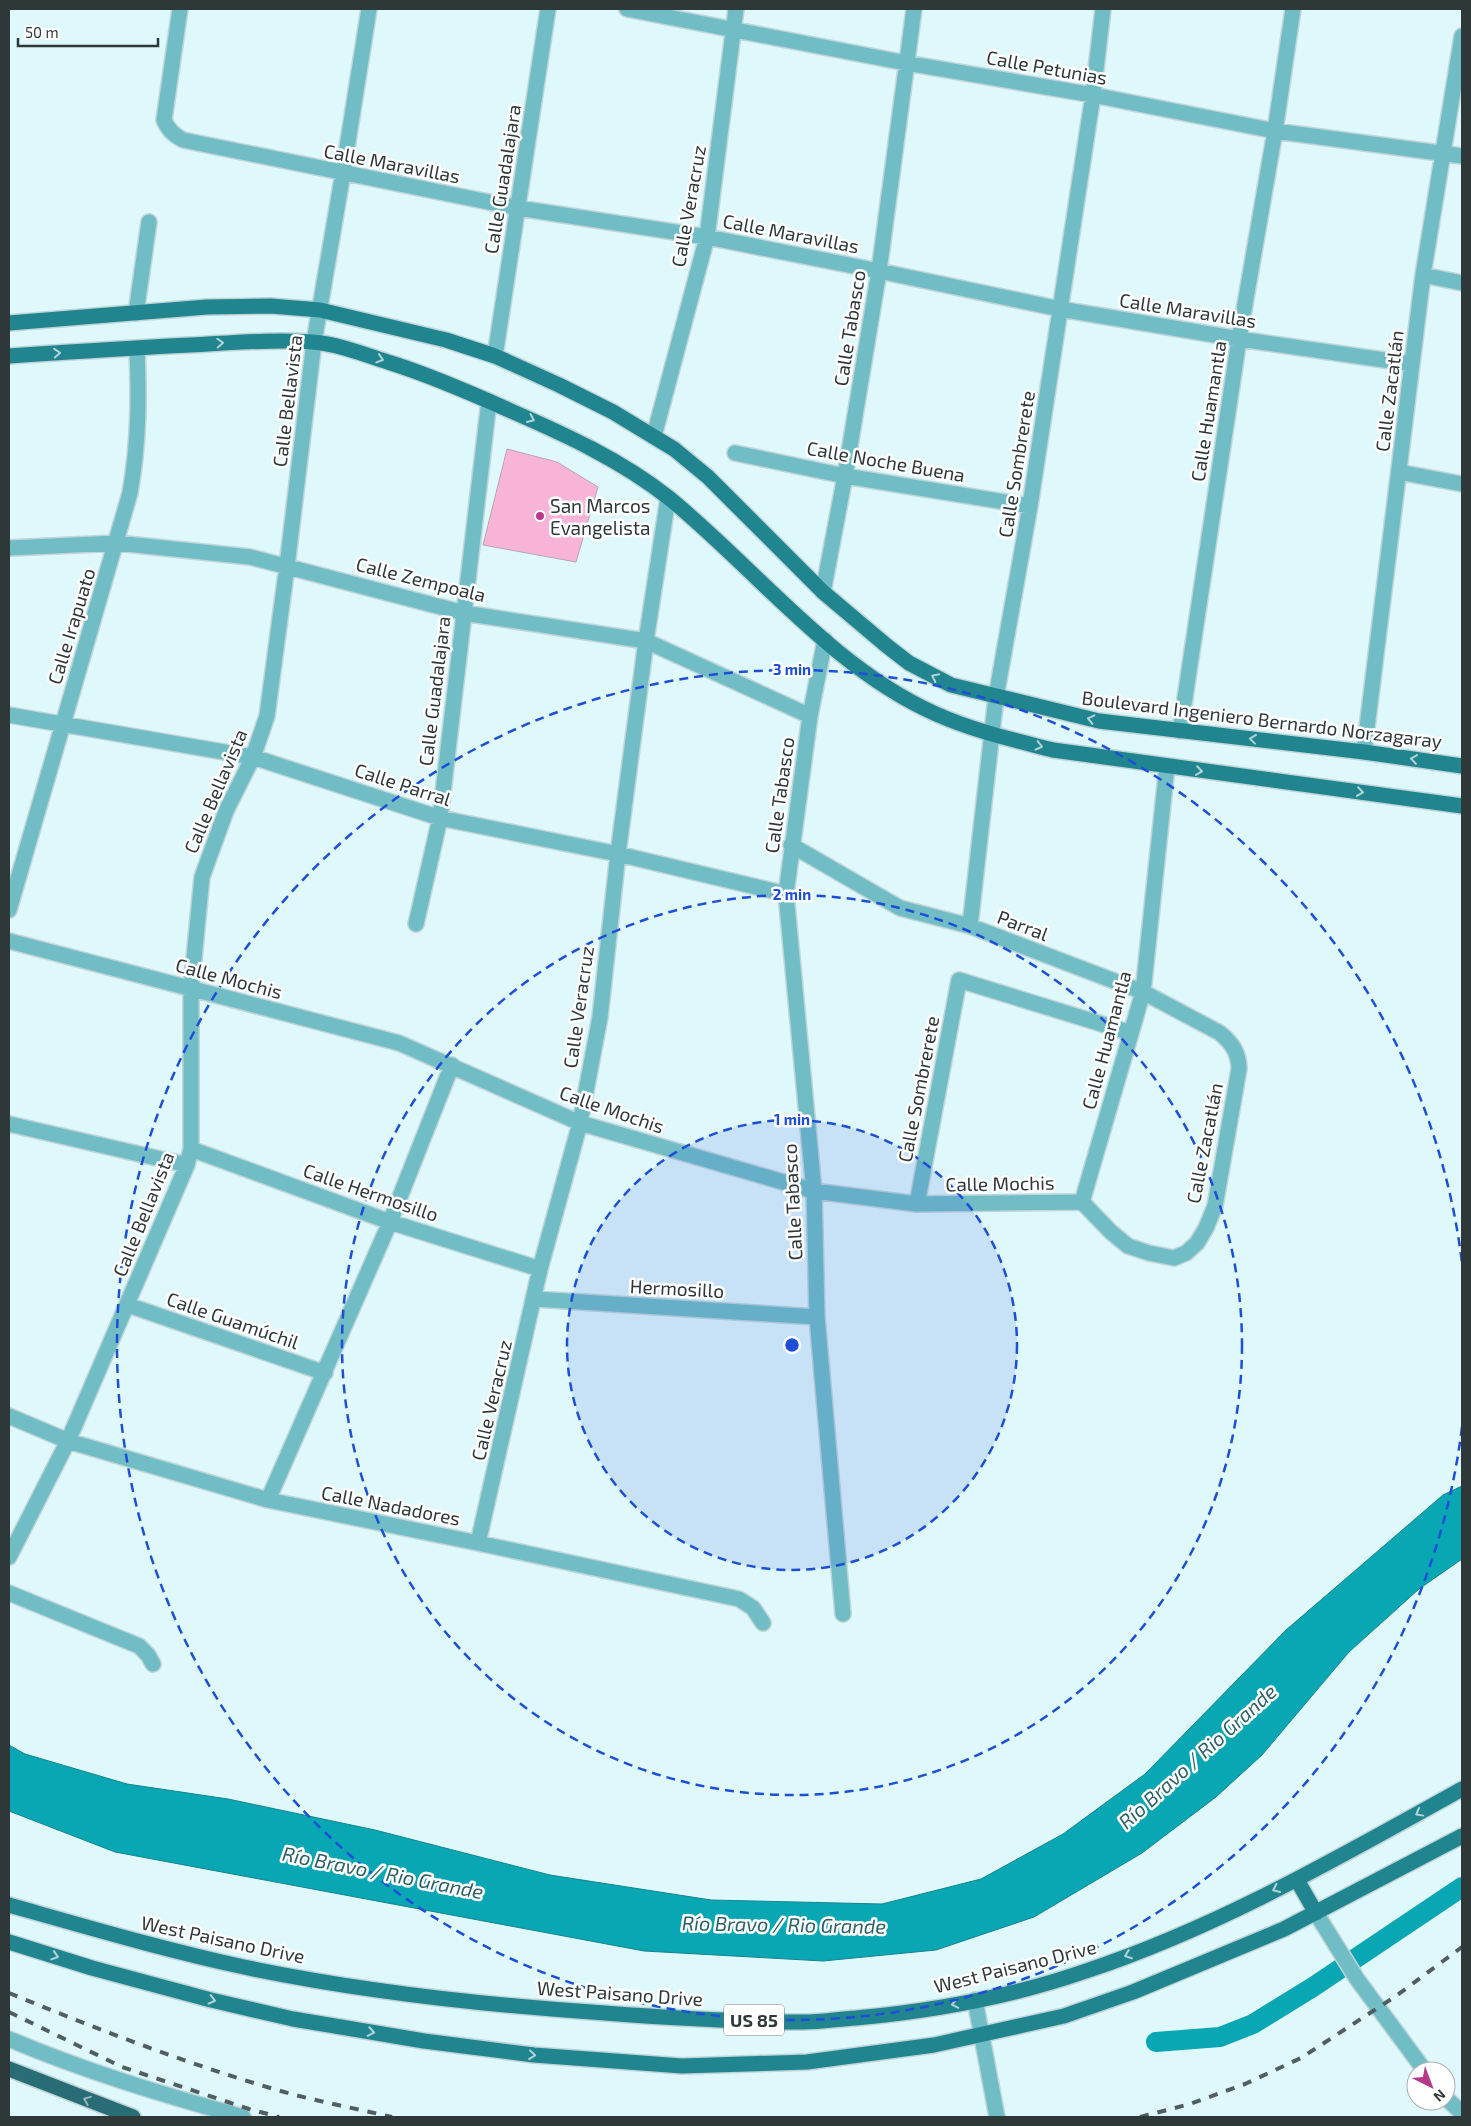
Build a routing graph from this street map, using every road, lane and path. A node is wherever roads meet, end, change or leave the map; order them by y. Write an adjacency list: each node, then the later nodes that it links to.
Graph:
1 (180, 9): 16 (street, Calle Maravillas)
2 (369, 9): 16 (street, Calle Bellavista)
3 (548, 9): 17 (street, Calle Guadalajara)
4 (627, 9): 9 (street, Calle Petunias)
5 (736, 9): 9 (street, Calle Veracruz)
6 (914, 9): 11 (street, Calle Tabasco)
7 (1103, 9): 12 (street, Calle Sombrerete)
8 (1293, 9): 13 (street, Calle Huamantla)
9 (733, 30): 11 (street, Calle Petunias); 19 (street, Calle Veracruz)
10 (1462, 36): 14 (street, Calle Zacatlán)
11 (906, 63): 12 (street, Calle Petunias); 20 (street, Calle Tabasco)
12 (1093, 95): 13 (street, Calle Petunias); 23 (street, Calle Sombrerete)
13 (1275, 131): 14 (street, Calle Petunias); 27 (street, Calle Huamantla)
14 (1444, 152): 15 (street, Calle Petunias); 21 (street, Calle Zacatlán)
15 (1462, 156)
16 (343, 173): 17 (street, Calle Maravillas); 24 (street, Calle Bellavista)
17 (518, 208): 19 (street, Calle Maravillas); 31 (street, Calle Guadalajara)
18 (149, 222): 25 (street)
19 (707, 237): 20 (street, Calle Maravillas); 34 (street, Calle Veracruz)
20 (879, 271): 23 (street, Calle Maravillas); 37 (street, Calle Tabasco)
21 (1423, 275): 22 (street); 32 (street, Calle Zacatlán)
22 (1462, 283)
23 (1060, 309): 27 (street, Calle Maravillas); 40 (street, Calle Sombrerete)
24 (320, 310): 25 (main road, Boulevard Ingeniero Bernardo Norzagaray); 28 (street, Calle Bellavista); 31 (main road, Boulevard Ingeniero Bernardo Norzagaray)
25 (136, 313): 26 (main road, Boulevard Ingeniero Bernardo Norzagaray)
26 (9, 323)
27 (1239, 339): 32 (street, Calle Maravillas); 52 (street, Calle Huamantla)
28 (314, 342): 29 (main road, one-way to 28); 33 (main road, one-way to 33); 43 (street, Calle Bellavista)
29 (137, 348): 30 (main road, one-way to 29); 41 (street, Calle Irapuato)
30 (9, 356)
31 (494, 356): 34 (main road, Boulevard Ingeniero Bernardo Norzagaray)
32 (1412, 364): 36 (street, Calle Zacatlán)
33 (489, 401): 39 (main road, one-way to 39); 45 (street, Calle Guadalajara)
34 (654, 436): 44 (main road, Boulevard Ingeniero Bernardo Norzagaray)
35 (736, 453): 37 (street, Calle Noche Buena)
36 (1399, 472): 38 (street); 54 (street, Calle Zacatlán)
37 (845, 476): 40 (street, Calle Noche Buena); 44 (street, Calle Tabasco)
38 (1462, 484)
39 (668, 498): 46 (main road); 47 (street, Calle Veracruz)
40 (1030, 506): 48 (street, Calle Sombrerete)
41 (117, 543): 42 (street, Calle Zempoala); 43 (street, Calle Zempoala); 51 (street, Calle Irapuato)
42 (9, 548)
43 (288, 566): 45 (street, Calle Zempoala); 55 (street, Calle Bellavista)
44 (823, 592): 48 (main road, Boulevard Ingeniero Bernardo Norzagaray, one-way to 44)
45 (464, 613): 47 (street, Calle Zempoala); 59 (street, Calle Guadalajara)
46 (825, 640): 50 (street, Calle Tabasco); 53 (main road)
47 (646, 641): 50 (street, Calle Zempoala); 61 (street, Calle Veracruz)
48 (996, 697): 52 (main road, Boulevard Ingeniero Bernardo Norzagaray, one-way to 48); 53 (street, Calle Sombrerete)
49 (9, 715): 51 (street, Calle Parral)
50 (810, 716): 60 (street, Calle Tabasco)
51 (62, 723): 55 (street, Calle Parral); 63 (street, Calle Irapuato)
52 (1180, 731): 54 (main road, Boulevard Ingeniero Bernardo Norzagaray, one-way to 52)
53 (991, 735): 56 (main road, one-way to 56); 65 (street, Calle Sombrerete)
54 (1364, 752): 57 (main road, Boulevard Ingeniero Bernardo Norzagaray, one-way to 54)
55 (253, 757): 59 (street, Calle Parral); 67 (street, Calle Bellavista)
56 (1167, 766): 58 (main road, one-way to 58); 68 (street, Calle Huamantla)
57 (1462, 766)
58 (1462, 806)
59 (440, 818): 61 (street, Calle Parral); 64 (street, Calle Guadalajara)
60 (791, 846): 62 (street, Calle Tabasco); 65 (street, Parral)
61 (618, 854): 62 (street, Calle Parral); 72 (street, Calle Veracruz)
62 (786, 894): 76 (street, Calle Tabasco)
63 (9, 910)
64 (416, 924)
65 (970, 926): 68 (street, Parral)
66 (9, 941): 67 (street, Calle Mochis)
67 (191, 989): 71 (street, Calle Mochis); 74 (street, Calle Bellavista)
68 (1143, 992): 69 (street, Calle Huamantla); 70 (street, Parral)
69 (1131, 1033): 77 (street, Calle Huamantla); 78 (street, Calle Sombrerete)
70 (1236, 1050): 77 (street, Calle Zacatlán)
71 (452, 1065): 72 (street, Calle Mochis); 79 (street)
72 (580, 1123): 76 (street, Calle Mochis); 80 (street, Calle Veracruz)
73 (9, 1124): 75 (street)
74 (191, 1149): 75 (street, Calle Bellavista); 79 (street, Calle Hermosillo)
75 (187, 1165): 82 (street, Calle Bellavista)
76 (814, 1191): 78 (street, Calle Mochis); 83 (street, Calle Tabasco)
77 (1082, 1202): 78 (street, Calle Mochis)
78 (917, 1204)
79 (390, 1222): 80 (street, Calle Hermosillo); 84 (street)
80 (540, 1269): 81 (street, Calle Veracruz)
81 (535, 1300): 83 (street, Hermosillo); 88 (street, Calle Veracruz)
82 (128, 1305): 84 (street, Calle Guamúchil); 86 (street, Calle Bellavista)
83 (817, 1317): 91 (street, Calle Tabasco)
84 (325, 1373): 87 (street)
85 (9, 1416): 86 (street, Calle Nadadores)
86 (68, 1441): 87 (street, Calle Nadadores); 89 (street, Calle Bellavista)
87 (268, 1500): 88 (street, Calle Nadadores)
88 (478, 1543): 92 (street, Calle Nadadores)
89 (9, 1557)
90 (9, 1593): 93 (street)
91 (843, 1614)
92 (763, 1623)
93 (153, 1664)
94 (1462, 1789): 96 (main road, West Paisano Drive / US 85, one-way to 96)
95 (1462, 1836): 98 (main road, US 85)
96 (1298, 1880): 98 (main road); 100 (main road, West Paisano Drive / US 85, one-way to 100)
97 (9, 1905): 100 (main road, West Paisano Drive / US 85, one-way to 97)
98 (1316, 1913): 101 (main road, US 85); 103 (street)
99 (9, 1942): 101 (main road, US 85, one-way to 101)
100 (975, 2000): 101 (street)
101 (983, 2035): 107 (street)
102 (9, 2038): 106 (street)
103 (1418, 2061)
104 (9, 2069): 105 (highway, one-way to 104)
105 (133, 2117)
106 (243, 2117)
107 (997, 2117)

